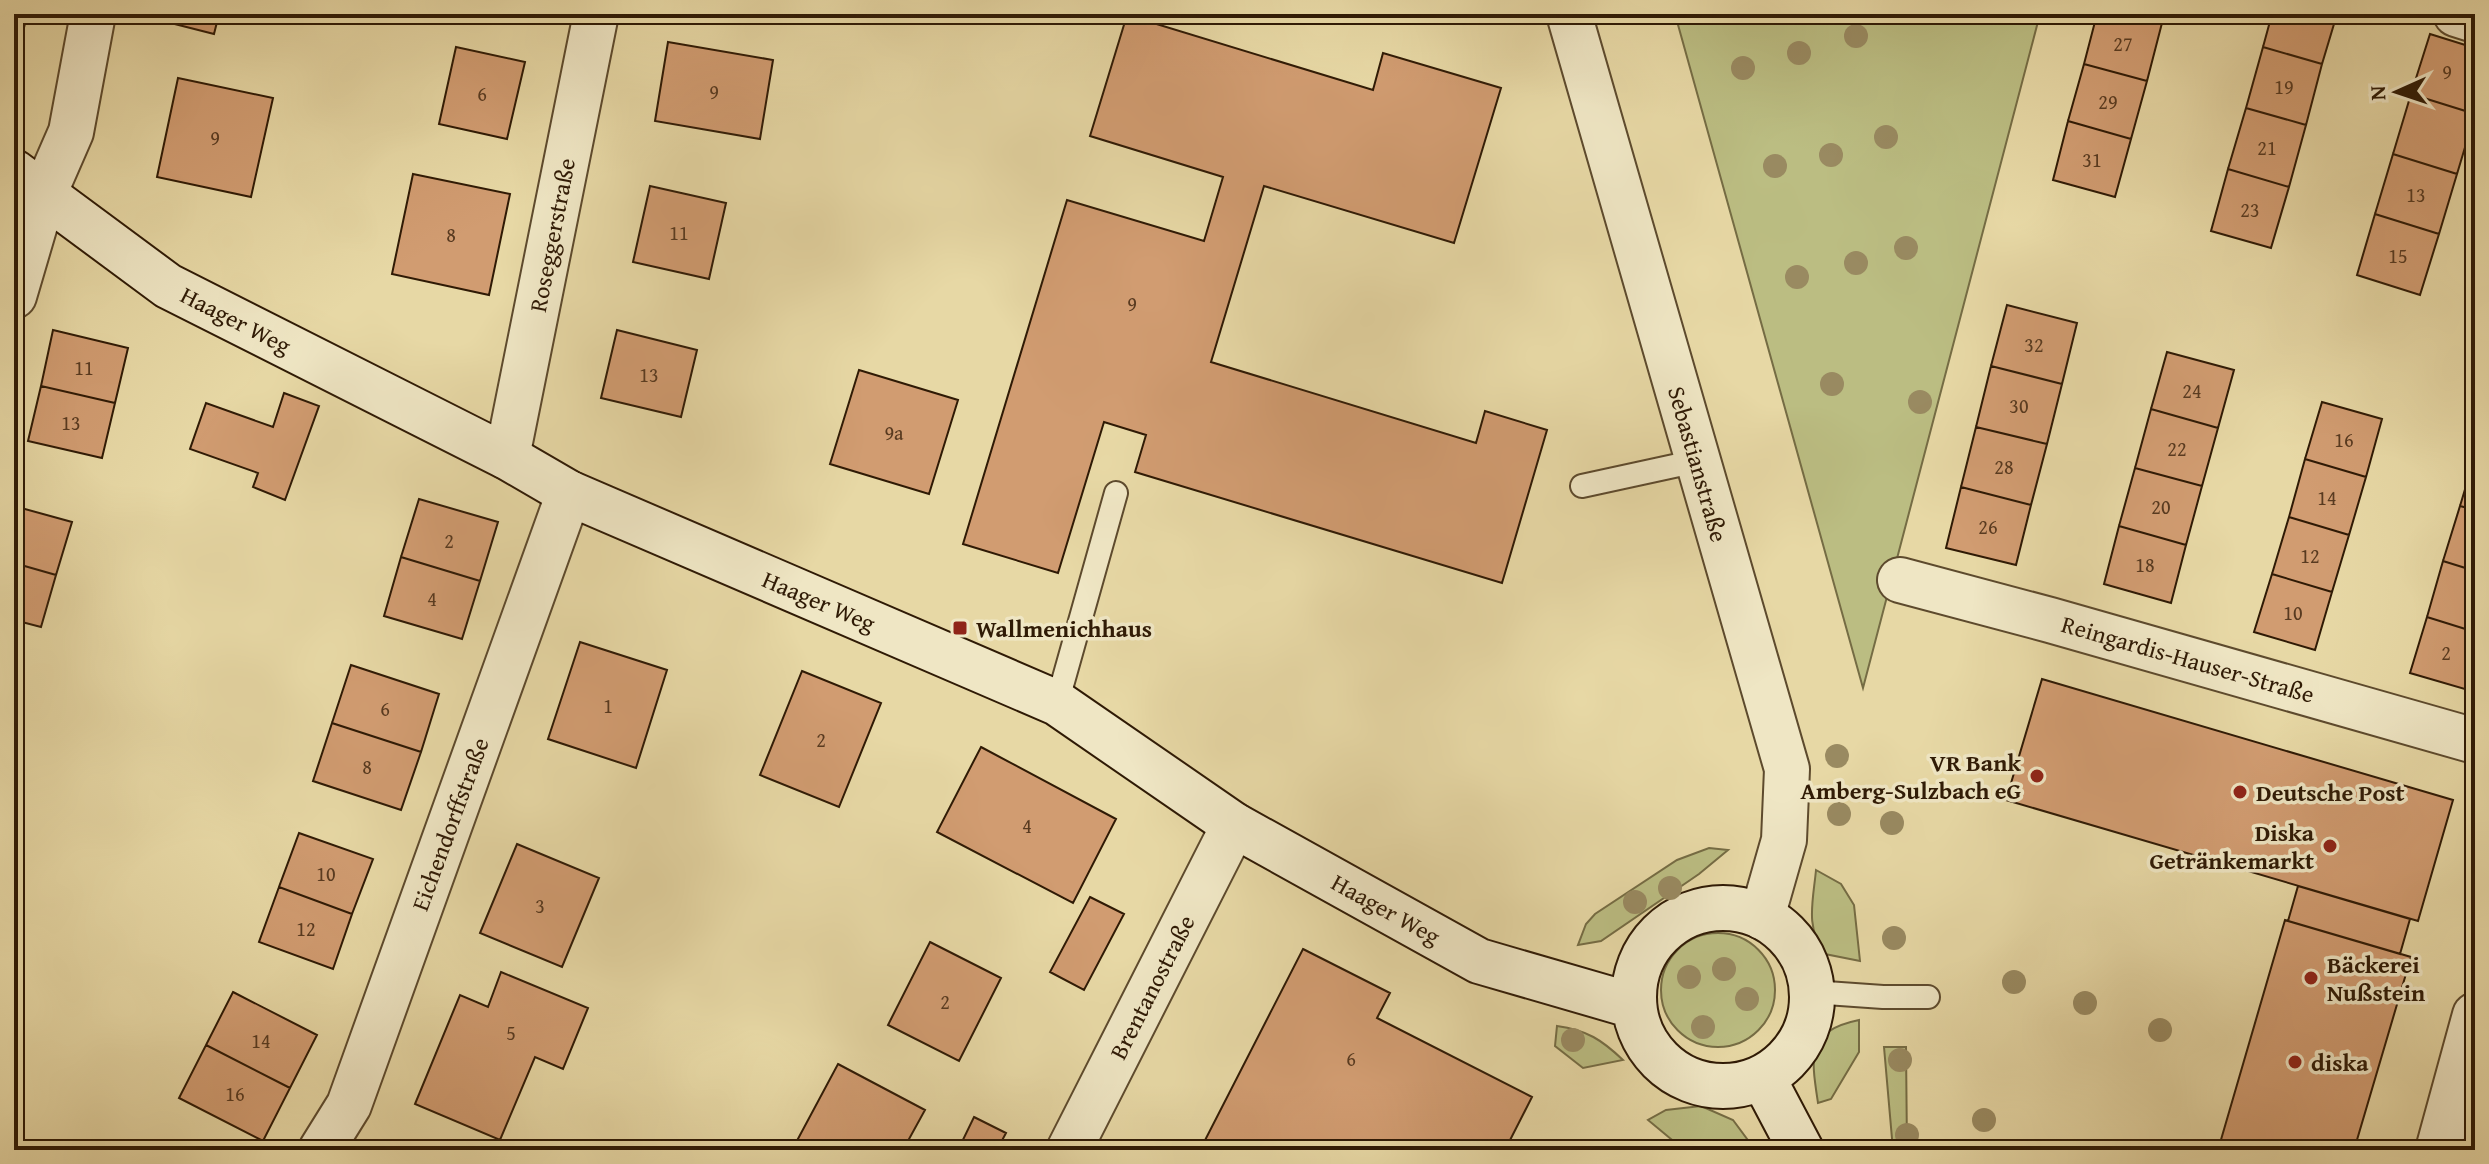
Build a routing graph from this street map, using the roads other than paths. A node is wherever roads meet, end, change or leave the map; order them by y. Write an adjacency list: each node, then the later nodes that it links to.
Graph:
1 (93, 14): 6 (street)
2 (596, 14): 8 (street, Roseggerstraße)
3 (1569, 14): 9 (street, Sebastianstraße)
4 (2456, 14): 5 (street)
5 (2475, 20)
6 (29, 183): 7 (street); 8 (street, Haager Weg)
7 (14, 296)
8 (507, 457): 11 (street, Haager Weg)
9 (1697, 461): 10 (lane); 17 (street, Sebastianstraße)
10 (1582, 486)
11 (569, 493): 14 (street, Haager Weg); 23 (street, Eichendorffstraße)
12 (1116, 493): 14 (lane)
13 (1900, 580): 15 (street, Reingardis-Hauser-Straße)
14 (1057, 703): 16 (street, Haager Weg)
15 (2475, 741)
16 (1234, 825): 20 (street, Haager Weg); 24 (street, Brentanostraße)
17 (1762, 917): 18 (street); 20 (street)
18 (1812, 992): 19 (lane); 22 (street)
19 (1928, 997)
20 (1634, 1006): 22 (street)
21 (2475, 1015): 26 (street)
22 (1763, 1078): 25 (street)
23 (321, 1150)
24 (1069, 1150)
25 (1801, 1150)
26 (2438, 1150)

